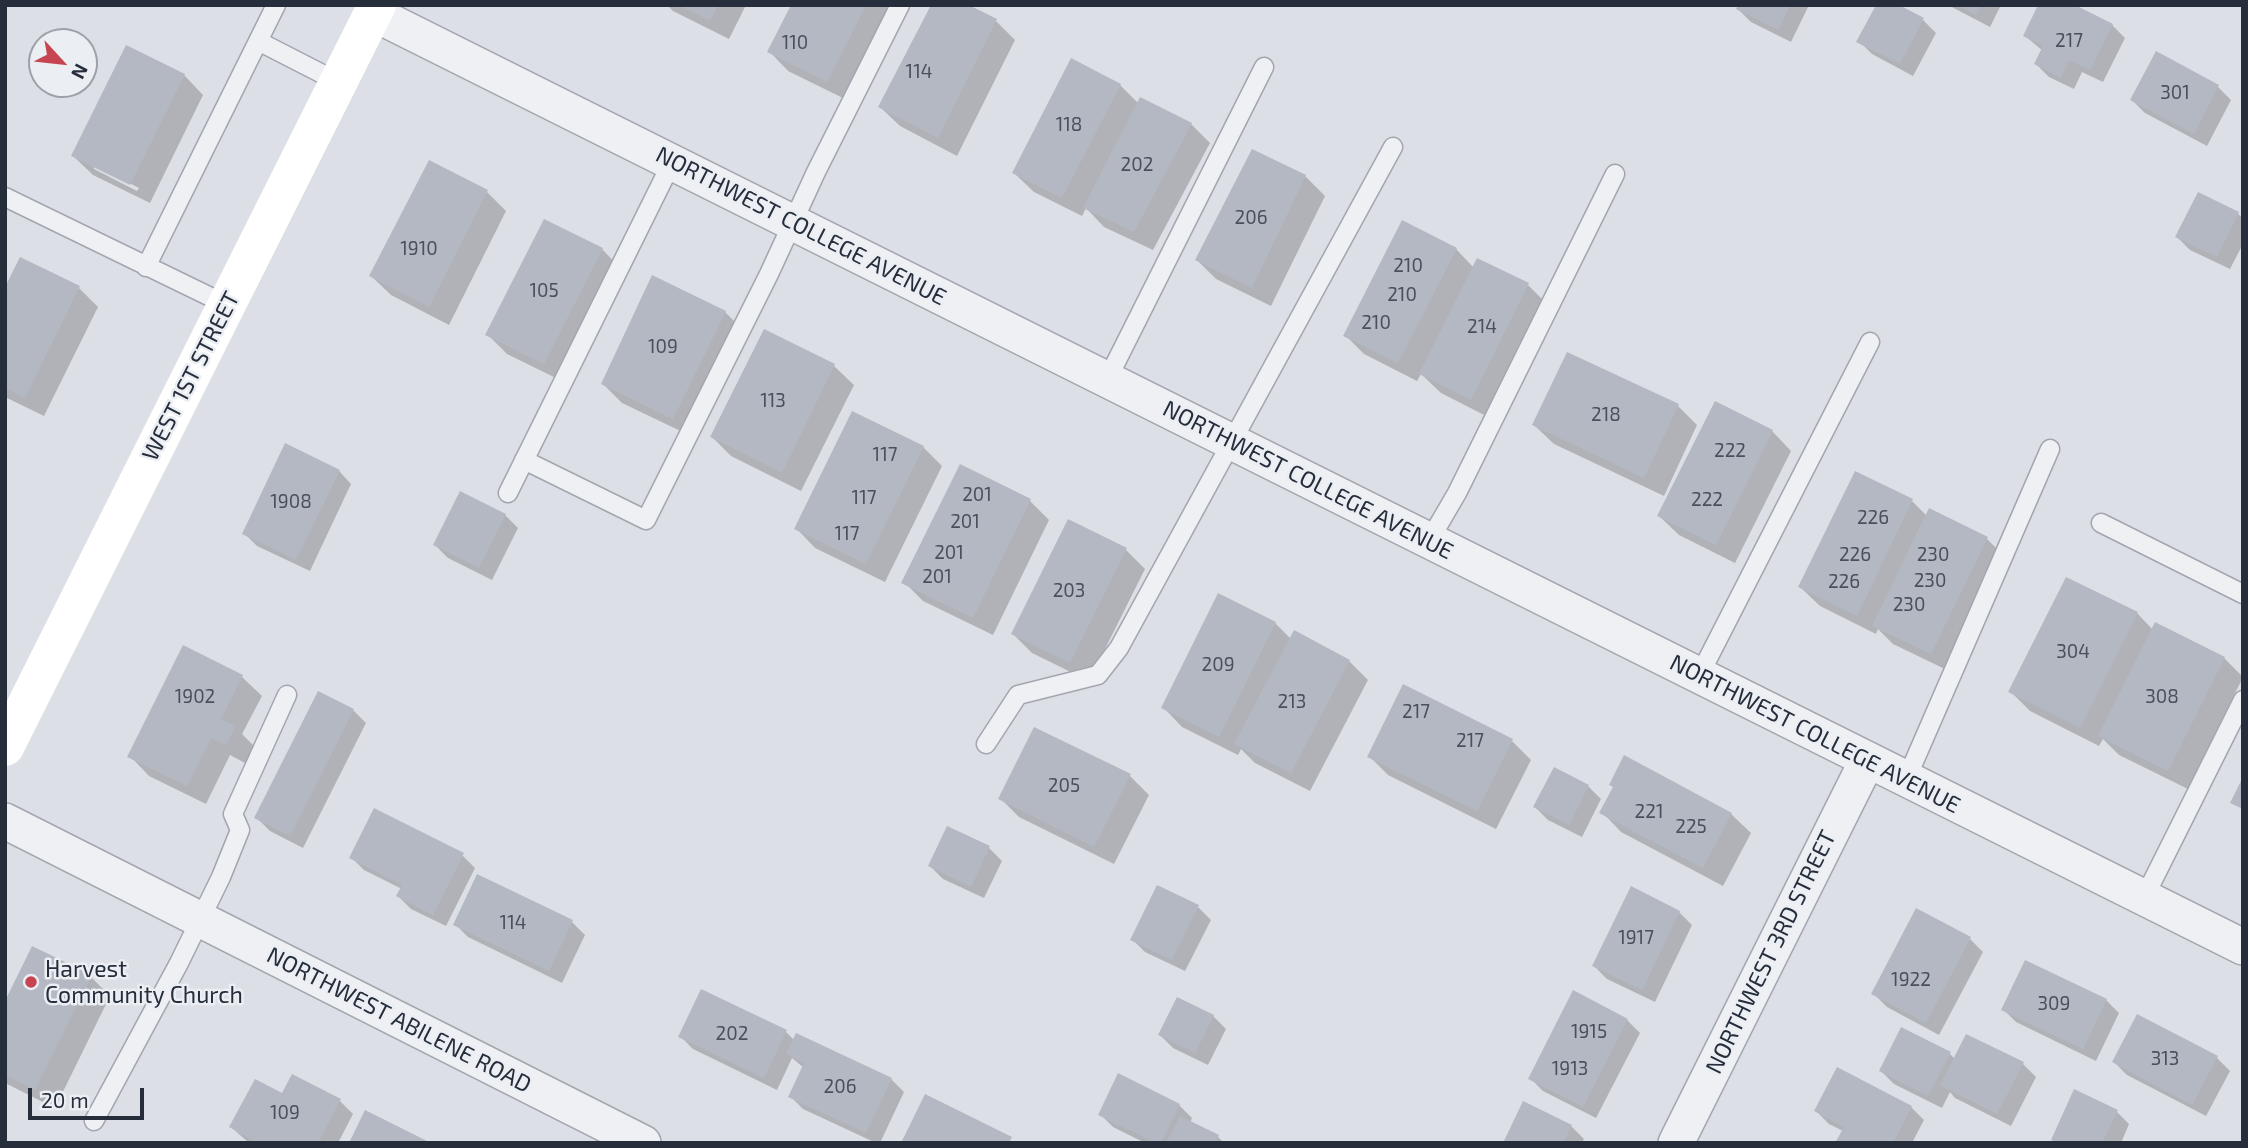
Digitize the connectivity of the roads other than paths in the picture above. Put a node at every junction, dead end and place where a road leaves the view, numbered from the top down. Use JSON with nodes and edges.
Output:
{"nodes":[{"id":1,"x":276,"y":5,"type":"edge"},
{"id":2,"x":900,"y":5,"type":"edge"},
{"id":3,"x":375,"y":9,"type":"edge"},
{"id":4,"x":258,"y":41,"type":"junction"},
{"id":5,"x":1264,"y":68,"type":"dead end"},
{"id":6,"x":338,"y":82,"type":"junction"},
{"id":7,"x":1393,"y":147,"type":"dead end"},
{"id":8,"x":672,"y":162,"type":"junction"},
{"id":9,"x":1615,"y":174,"type":"dead end"},
{"id":10,"x":5,"y":197,"type":"edge"},
{"id":11,"x":793,"y":222,"type":"junction"},
{"id":12,"x":146,"y":267,"type":"junction"},
{"id":13,"x":227,"y":305,"type":"junction"},
{"id":14,"x":1870,"y":342,"type":"dead end"},
{"id":15,"x":1107,"y":380,"type":"junction"},
{"id":16,"x":1233,"y":443,"type":"junction"},
{"id":17,"x":2050,"y":449,"type":"dead end"},
{"id":18,"x":524,"y":460,"type":"junction"},
{"id":19,"x":508,"y":492,"type":"dead end"},
{"id":20,"x":2101,"y":523,"type":"dead end"},
{"id":21,"x":1429,"y":541,"type":"junction"},
{"id":22,"x":2243,"y":594,"type":"edge"},
{"id":23,"x":1699,"y":676,"type":"junction"},
{"id":24,"x":287,"y":695,"type":"dead end"},
{"id":25,"x":2243,"y":700,"type":"edge"},
{"id":26,"x":986,"y":744,"type":"dead end"},
{"id":27,"x":5,"y":747,"type":"edge"},
{"id":28,"x":1867,"y":761,"type":"junction"},
{"id":29,"x":1906,"y":780,"type":"junction"},
{"id":30,"x":5,"y":821,"type":"edge"},
{"id":31,"x":2144,"y":898,"type":"junction"},
{"id":32,"x":200,"y":919,"type":"junction"},
{"id":33,"x":2243,"y":947,"type":"edge"},
{"id":34,"x":94,"y":1121,"type":"dead end"},
{"id":35,"x":643,"y":1143,"type":"edge"},
{"id":36,"x":1676,"y":1143,"type":"edge"}],
"edges":[{"from":1,"to":4,"type":"lane"},
{"from":2,"to":11,"type":"lane"},
{"from":3,"to":6,"type":"main road","name":"WEST 1ST STREET"},
{"from":3,"to":8,"type":"street","name":"NORTHWEST COLLEGE AVENUE"},
{"from":4,"to":6,"type":"lane"},
{"from":4,"to":12,"type":"lane"},
{"from":5,"to":15,"type":"lane"},
{"from":6,"to":13,"type":"main road","name":"WEST 1ST STREET"},
{"from":7,"to":16,"type":"lane"},
{"from":8,"to":11,"type":"street","name":"NORTHWEST COLLEGE AVENUE"},
{"from":8,"to":18,"type":"lane"},
{"from":9,"to":21,"type":"lane"},
{"from":10,"to":12,"type":"lane"},
{"from":11,"to":15,"type":"street","name":"NORTHWEST COLLEGE AVENUE"},
{"from":11,"to":18,"type":"lane"},
{"from":12,"to":13,"type":"lane"},
{"from":13,"to":27,"type":"main road","name":"WEST 1ST STREET"},
{"from":14,"to":23,"type":"lane"},
{"from":15,"to":16,"type":"street","name":"NORTHWEST COLLEGE AVENUE"},
{"from":16,"to":21,"type":"street","name":"NORTHWEST COLLEGE AVENUE"},
{"from":16,"to":26,"type":"lane"},
{"from":17,"to":29,"type":"lane"},
{"from":18,"to":19,"type":"lane"},
{"from":20,"to":22,"type":"lane"},
{"from":21,"to":23,"type":"street","name":"NORTHWEST COLLEGE AVENUE"},
{"from":23,"to":28,"type":"street","name":"NORTHWEST COLLEGE AVENUE"},
{"from":24,"to":32,"type":"lane"},
{"from":25,"to":31,"type":"lane"},
{"from":28,"to":29,"type":"street","name":"NORTHWEST COLLEGE AVENUE"},
{"from":28,"to":36,"type":"street","name":"NORTHWEST 3RD STREET"},
{"from":29,"to":31,"type":"street","name":"NORTHWEST COLLEGE AVENUE"},
{"from":30,"to":32,"type":"street","name":"NORTHWEST ABILENE ROAD"},
{"from":31,"to":33,"type":"street","name":"NORTHWEST COLLEGE AVENUE"},
{"from":32,"to":34,"type":"lane"},
{"from":32,"to":35,"type":"street","name":"NORTHWEST ABILENE ROAD"}]}
